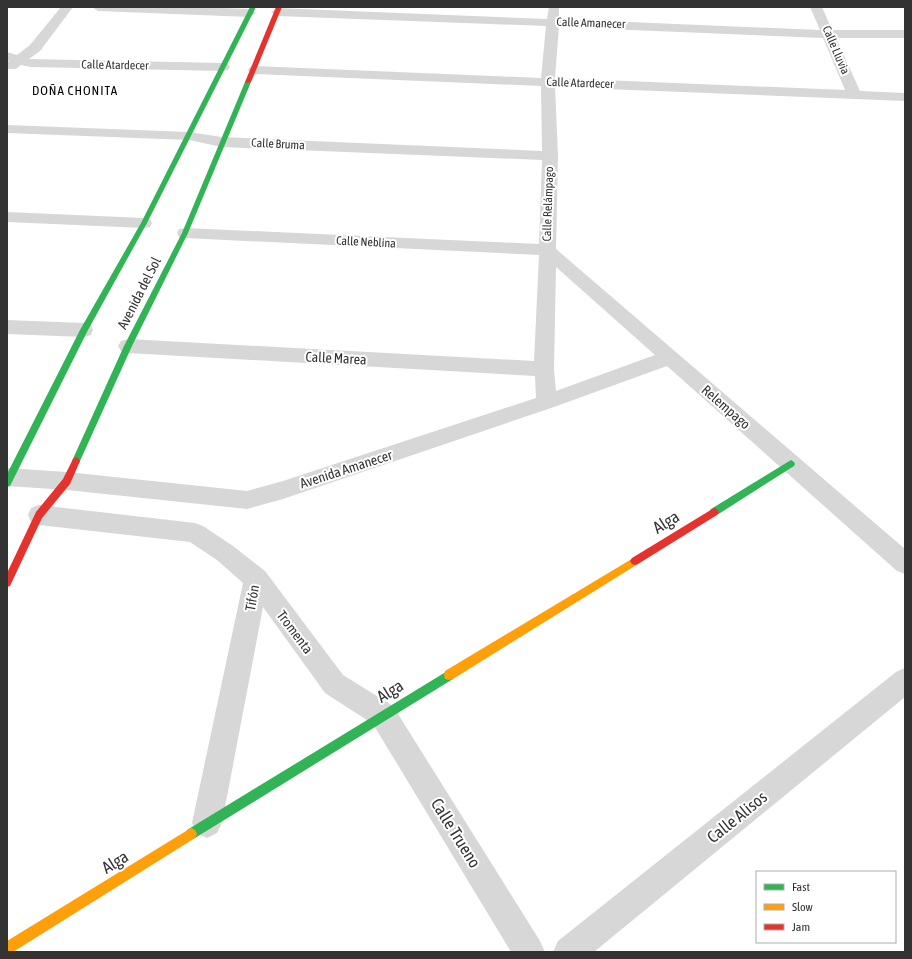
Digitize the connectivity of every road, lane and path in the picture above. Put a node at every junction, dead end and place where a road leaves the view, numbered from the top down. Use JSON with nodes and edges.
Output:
{"nodes":[{"id":1,"x":67,"y":7,"type":"edge"},
{"id":2,"x":98,"y":7,"type":"edge"},
{"id":3,"x":816,"y":7,"type":"edge"},
{"id":4,"x":251,"y":10,"type":"edge"},
{"id":5,"x":278,"y":10,"type":"edge"},
{"id":6,"x":554,"y":14,"type":"edge"},
{"id":7,"x":829,"y":34,"type":"junction"},
{"id":8,"x":905,"y":34,"type":"edge"},
{"id":9,"x":7,"y":56,"type":"edge"},
{"id":10,"x":20,"y":60,"type":"junction"},
{"id":11,"x":223,"y":67,"type":"junction"},
{"id":12,"x":7,"y":69,"type":"edge"},
{"id":13,"x":254,"y":70,"type":"junction"},
{"id":14,"x":548,"y":82,"type":"junction"},
{"id":15,"x":854,"y":94,"type":"junction"},
{"id":16,"x":905,"y":97,"type":"edge"},
{"id":17,"x":7,"y":130,"type":"edge"},
{"id":18,"x":189,"y":136,"type":"junction"},
{"id":19,"x":222,"y":142,"type":"junction"},
{"id":20,"x":550,"y":156,"type":"junction"},
{"id":21,"x":7,"y":217,"type":"edge"},
{"id":22,"x":144,"y":223,"type":"junction"},
{"id":23,"x":185,"y":233,"type":"junction"},
{"id":24,"x":547,"y":250,"type":"junction"},
{"id":25,"x":7,"y":327,"type":"edge"},
{"id":26,"x":84,"y":330,"type":"junction"},
{"id":27,"x":128,"y":346,"type":"junction"},
{"id":28,"x":668,"y":358,"type":"junction"},
{"id":29,"x":544,"y":369,"type":"junction"},
{"id":30,"x":547,"y":402,"type":"junction"},
{"id":31,"x":791,"y":464,"type":"junction"},
{"id":32,"x":8,"y":479,"type":"edge"},
{"id":33,"x":67,"y":481,"type":"junction"},
{"id":34,"x":39,"y":515,"type":"junction"},
{"id":35,"x":905,"y":564,"type":"edge"},
{"id":36,"x":256,"y":579,"type":"junction"},
{"id":37,"x":7,"y":583,"type":"edge"},
{"id":38,"x":905,"y":681,"type":"edge"},
{"id":39,"x":383,"y":715,"type":"junction"},
{"id":40,"x":207,"y":823,"type":"junction"},
{"id":41,"x":7,"y":948,"type":"edge"},
{"id":42,"x":529,"y":952,"type":"edge"},
{"id":43,"x":569,"y":952,"type":"edge"}],
"edges":[{"from":1,"to":10,"type":"street"},
{"from":2,"to":4,"type":"street"},
{"from":3,"to":7,"type":"street","name":"Calle Lluvia"},
{"from":4,"to":11,"type":"street","name":"Avenida del Sol"},
{"from":5,"to":6,"type":"street","name":"Calle Amanecer"},
{"from":5,"to":13,"type":"street","name":"Avenida del Sol"},
{"from":6,"to":7,"type":"street","name":"Calle Amanecer"},
{"from":6,"to":14,"type":"street","name":"Calle Relámpago"},
{"from":7,"to":8,"type":"street","name":"Calle Amanecer"},
{"from":7,"to":15,"type":"street","name":"Calle Lluvia"},
{"from":9,"to":10,"type":"street","name":"Calle Atardecer"},
{"from":10,"to":11,"type":"street","name":"Calle Atardecer"},
{"from":10,"to":12,"type":"street"},
{"from":11,"to":18,"type":"street","name":"Avenida del Sol"},
{"from":13,"to":14,"type":"street","name":"Calle Atardecer"},
{"from":13,"to":19,"type":"street","name":"Avenida del Sol"},
{"from":14,"to":15,"type":"street","name":"Calle Atardecer"},
{"from":14,"to":20,"type":"street","name":"Calle Relámpago"},
{"from":15,"to":16,"type":"street","name":"Calle Atardecer"},
{"from":17,"to":18,"type":"street","name":"Calle Bruma"},
{"from":18,"to":19,"type":"street","name":"Calle Bruma"},
{"from":18,"to":22,"type":"street","name":"Avenida del Sol"},
{"from":19,"to":20,"type":"street","name":"Calle Bruma"},
{"from":19,"to":23,"type":"street","name":"Avenida del Sol"},
{"from":20,"to":24,"type":"street","name":"Calle Relámpago"},
{"from":21,"to":22,"type":"street"},
{"from":22,"to":26,"type":"street","name":"Avenida del Sol"},
{"from":23,"to":24,"type":"street","name":"Calle Neblina"},
{"from":23,"to":27,"type":"street","name":"Avenida del Sol"},
{"from":24,"to":28,"type":"street","name":"Relempago"},
{"from":24,"to":29,"type":"street","name":"Calle Relámpago"},
{"from":25,"to":26,"type":"street"},
{"from":26,"to":32,"type":"street","name":"Avenida del Sol"},
{"from":27,"to":29,"type":"street","name":"Calle Marea"},
{"from":27,"to":33,"type":"street","name":"Avenida del Sol"},
{"from":28,"to":30,"type":"street","name":"Avenida Amanecer"},
{"from":28,"to":31,"type":"street","name":"Relempago"},
{"from":29,"to":30,"type":"street","name":"Calle Relámpago"},
{"from":30,"to":33,"type":"street","name":"Avenida Amanecer"},
{"from":31,"to":35,"type":"street","name":"Relempago"},
{"from":31,"to":39,"type":"street","name":"Alga"},
{"from":32,"to":33,"type":"street","name":"Avenida Amanecer"},
{"from":33,"to":34,"type":"street","name":"Avenida del Sol"},
{"from":34,"to":36,"type":"street","name":"Tifón"},
{"from":34,"to":37,"type":"street","name":"Avenida del Sol"},
{"from":36,"to":39,"type":"street","name":"Tromenta"},
{"from":36,"to":40,"type":"street","name":"Tifón"},
{"from":38,"to":43,"type":"street","name":"Calle Alisos"},
{"from":39,"to":40,"type":"street","name":"Alga"},
{"from":39,"to":42,"type":"street","name":"Calle Trueno"},
{"from":40,"to":41,"type":"street","name":"Alga"}]}
